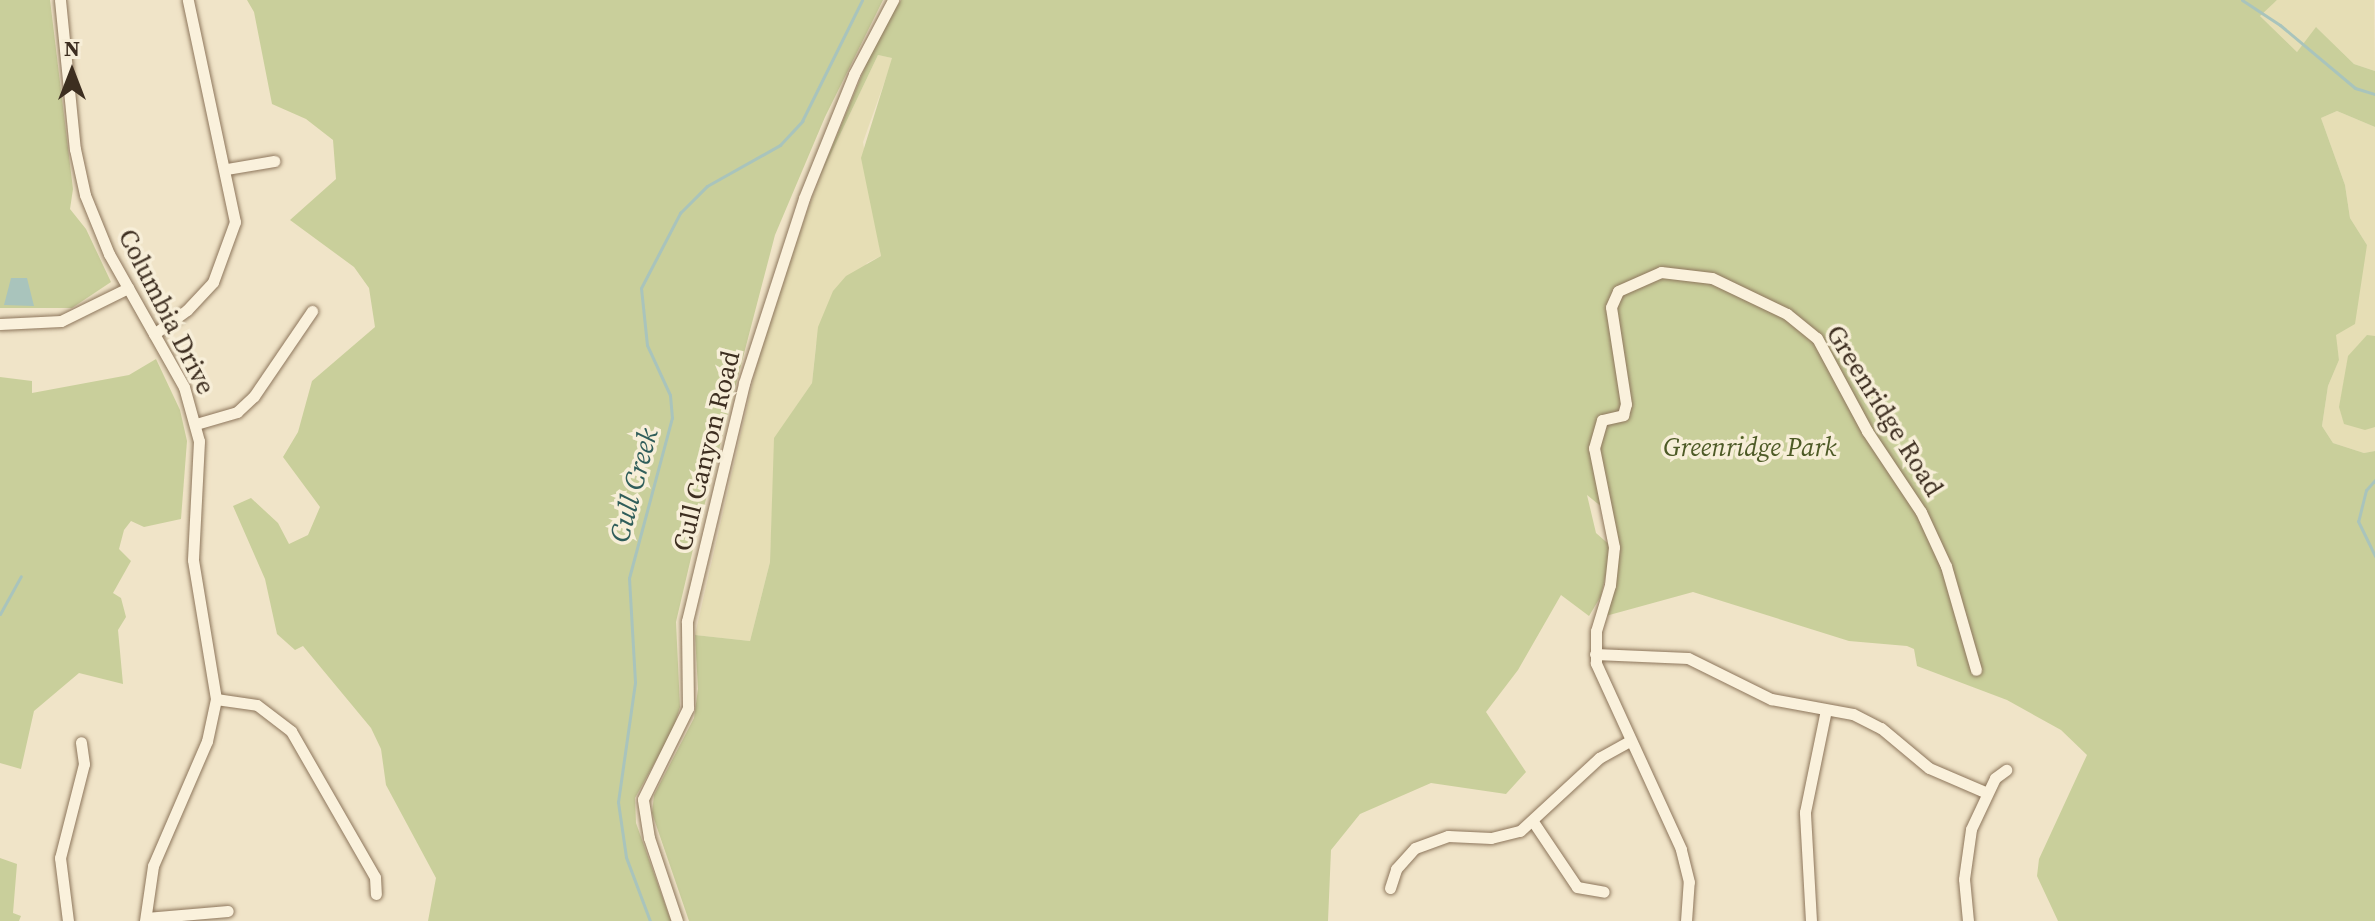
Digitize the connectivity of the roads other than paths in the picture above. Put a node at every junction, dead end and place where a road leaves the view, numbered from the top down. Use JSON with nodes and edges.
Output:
{"nodes":[{"id":1,"x":60,"y":0,"type":"edge"},
{"id":2,"x":188,"y":0,"type":"edge"},
{"id":3,"x":893,"y":0,"type":"edge"},
{"id":4,"x":274,"y":161,"type":"dead end"},
{"id":5,"x":227,"y":169,"type":"junction"},
{"id":6,"x":128,"y":288,"type":"junction"},
{"id":7,"x":312,"y":311,"type":"dead end"},
{"id":8,"x":0,"y":324,"type":"edge"},
{"id":9,"x":154,"y":334,"type":"junction"},
{"id":10,"x":196,"y":424,"type":"junction"},
{"id":11,"x":1595,"y":654,"type":"junction"},
{"id":12,"x":1976,"y":670,"type":"dead end"},
{"id":13,"x":216,"y":699,"type":"junction"},
{"id":14,"x":1826,"y":710,"type":"junction"},
{"id":15,"x":81,"y":742,"type":"dead end"},
{"id":16,"x":1628,"y":742,"type":"junction"},
{"id":17,"x":2006,"y":770,"type":"dead end"},
{"id":18,"x":1987,"y":793,"type":"junction"},
{"id":19,"x":1534,"y":823,"type":"junction"},
{"id":20,"x":1390,"y":888,"type":"dead end"},
{"id":21,"x":1604,"y":892,"type":"dead end"},
{"id":22,"x":376,"y":894,"type":"dead end"},
{"id":23,"x":228,"y":911,"type":"dead end"},
{"id":24,"x":145,"y":919,"type":"edge"},
{"id":25,"x":68,"y":921,"type":"edge"},
{"id":26,"x":677,"y":921,"type":"edge"},
{"id":27,"x":1686,"y":921,"type":"edge"},
{"id":28,"x":1811,"y":921,"type":"edge"},
{"id":29,"x":1968,"y":921,"type":"edge"}],
"edges":[{"from":1,"to":6,"type":"street","name":"Columbia Drive"},
{"from":2,"to":5,"type":"street"},
{"from":3,"to":26,"type":"street","name":"Cull Canyon Road"},
{"from":4,"to":5,"type":"street"},
{"from":5,"to":9,"type":"street"},
{"from":6,"to":8,"type":"street"},
{"from":6,"to":9,"type":"street","name":"Columbia Drive"},
{"from":7,"to":10,"type":"street"},
{"from":9,"to":10,"type":"street","name":"Columbia Drive"},
{"from":10,"to":13,"type":"street","name":"Columbia Drive"},
{"from":11,"to":12,"type":"street","name":"Greenridge Road"},
{"from":11,"to":14,"type":"street"},
{"from":11,"to":16,"type":"street"},
{"from":13,"to":22,"type":"street"},
{"from":13,"to":24,"type":"street","name":"Columbia Drive"},
{"from":14,"to":18,"type":"street"},
{"from":14,"to":28,"type":"street"},
{"from":15,"to":25,"type":"street"},
{"from":16,"to":19,"type":"street"},
{"from":16,"to":27,"type":"street"},
{"from":17,"to":18,"type":"street"},
{"from":18,"to":29,"type":"street"},
{"from":19,"to":20,"type":"street"},
{"from":19,"to":21,"type":"street"},
{"from":23,"to":24,"type":"street"}]}
